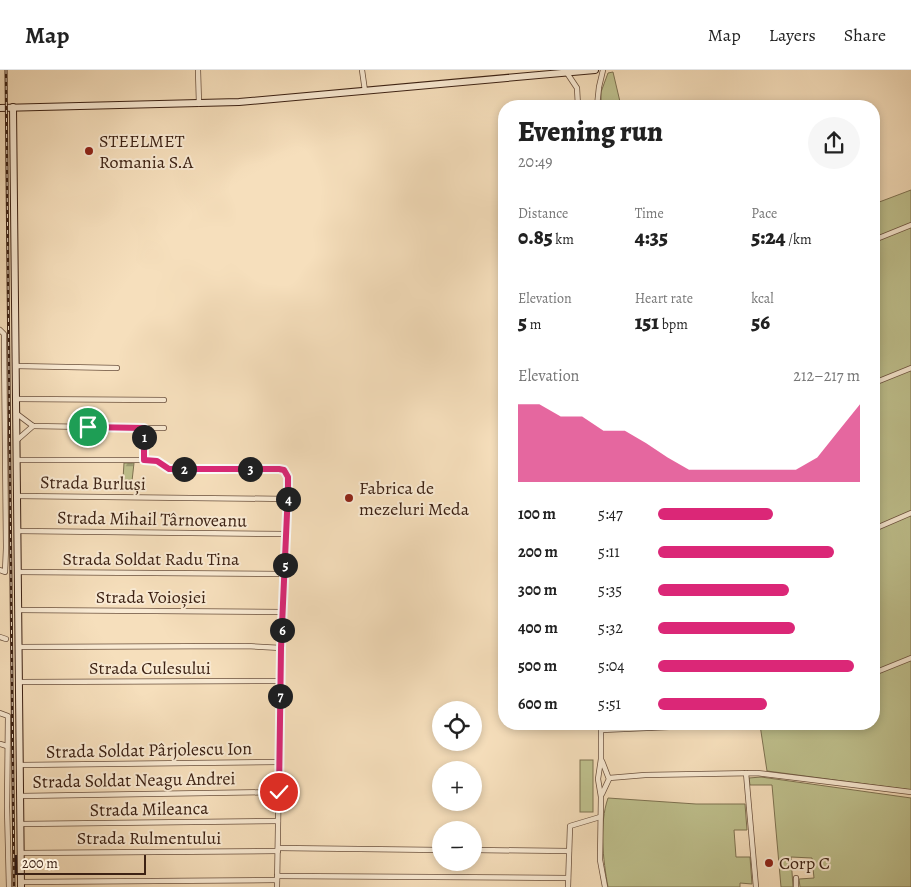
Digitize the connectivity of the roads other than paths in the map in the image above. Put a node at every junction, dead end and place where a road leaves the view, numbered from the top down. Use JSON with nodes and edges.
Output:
{"nodes":[{"id":1,"x":198,"y":70,"type":"edge"},
{"id":2,"x":362,"y":70,"type":"edge"},
{"id":3,"x":595,"y":70,"type":"edge"},
{"id":4,"x":603,"y":70,"type":"edge"},
{"id":5,"x":567,"y":73,"type":"junction"},
{"id":6,"x":365,"y":91,"type":"junction"},
{"id":7,"x":577,"y":100,"type":"edge"},
{"id":8,"x":598,"y":100,"type":"edge"},
{"id":9,"x":199,"y":104,"type":"junction"},
{"id":10,"x":14,"y":107,"type":"junction"},
{"id":11,"x":0,"y":108,"type":"edge"},
{"id":12,"x":911,"y":225,"type":"edge"},
{"id":13,"x":880,"y":238,"type":"edge"},
{"id":14,"x":0,"y":330,"type":"edge"},
{"id":15,"x":16,"y":366,"type":"junction"},
{"id":16,"x":117,"y":368,"type":"dead end"},
{"id":17,"x":911,"y":368,"type":"edge"},
{"id":18,"x":2,"y":380,"type":"edge"},
{"id":19,"x":880,"y":381,"type":"edge"},
{"id":20,"x":16,"y":399,"type":"junction"},
{"id":21,"x":164,"y":400,"type":"dead end"},
{"id":22,"x":17,"y":414,"type":"junction"},
{"id":23,"x":33,"y":426,"type":"junction"},
{"id":24,"x":144,"y":428,"type":"junction"},
{"id":25,"x":164,"y":428,"type":"dead end"},
{"id":26,"x":17,"y":440,"type":"junction"},
{"id":27,"x":0,"y":441,"type":"edge"},
{"id":28,"x":6,"y":444,"type":"junction"},
{"id":29,"x":17,"y":460,"type":"junction"},
{"id":30,"x":144,"y":460,"type":"junction"},
{"id":31,"x":17,"y":496,"type":"junction"},
{"id":32,"x":288,"y":499,"type":"junction"},
{"id":33,"x":0,"y":501,"type":"edge"},
{"id":34,"x":6,"y":504,"type":"junction"},
{"id":35,"x":911,"y":514,"type":"edge"},
{"id":36,"x":880,"y":527,"type":"edge"},
{"id":37,"x":18,"y":531,"type":"junction"},
{"id":38,"x":286,"y":534,"type":"junction"},
{"id":39,"x":0,"y":546,"type":"edge"},
{"id":40,"x":6,"y":548,"type":"junction"},
{"id":41,"x":3,"y":571,"type":"edge"},
{"id":42,"x":18,"y":572,"type":"junction"},
{"id":43,"x":284,"y":574,"type":"junction"},
{"id":44,"x":18,"y":610,"type":"junction"},
{"id":45,"x":283,"y":612,"type":"junction"},
{"id":46,"x":0,"y":637,"type":"edge"},
{"id":47,"x":6,"y":639,"type":"dead end"},
{"id":48,"x":19,"y":647,"type":"junction"},
{"id":49,"x":281,"y":648,"type":"junction"},
{"id":50,"x":911,"y":658,"type":"edge"},
{"id":51,"x":880,"y":671,"type":"edge"},
{"id":52,"x":280,"y":681,"type":"junction"},
{"id":53,"x":19,"y":682,"type":"junction"},
{"id":54,"x":0,"y":713,"type":"edge"},
{"id":55,"x":601,"y":730,"type":"edge"},
{"id":56,"x":0,"y":744,"type":"edge"},
{"id":57,"x":7,"y":746,"type":"junction"},
{"id":58,"x":601,"y":759,"type":"junction"},
{"id":59,"x":279,"y":762,"type":"junction"},
{"id":60,"x":20,"y":765,"type":"junction"},
{"id":61,"x":746,"y":773,"type":"junction"},
{"id":62,"x":0,"y":774,"type":"edge"},
{"id":63,"x":599,"y":775,"type":"junction"},
{"id":64,"x":7,"y":776,"type":"junction"},
{"id":65,"x":608,"y":776,"type":"junction"},
{"id":66,"x":600,"y":782,"type":"junction"},
{"id":67,"x":607,"y":783,"type":"junction"},
{"id":68,"x":279,"y":792,"type":"junction"},
{"id":69,"x":911,"y":792,"type":"edge"},
{"id":70,"x":20,"y":796,"type":"junction"},
{"id":71,"x":601,"y":797,"type":"junction"},
{"id":72,"x":0,"y":806,"type":"edge"},
{"id":73,"x":7,"y":807,"type":"junction"},
{"id":74,"x":600,"y":817,"type":"junction"},
{"id":75,"x":278,"y":821,"type":"junction"},
{"id":76,"x":21,"y":824,"type":"junction"},
{"id":77,"x":0,"y":840,"type":"edge"},
{"id":78,"x":8,"y":841,"type":"junction"},
{"id":79,"x":278,"y":850,"type":"junction"},
{"id":80,"x":432,"y":850,"type":"edge"},
{"id":81,"x":482,"y":850,"type":"edge"},
{"id":82,"x":569,"y":851,"type":"junction"},
{"id":83,"x":21,"y":853,"type":"junction"},
{"id":84,"x":277,"y":878,"type":"junction"},
{"id":85,"x":568,"y":878,"type":"junction"},
{"id":86,"x":796,"y":878,"type":"dead end"},
{"id":87,"x":21,"y":885,"type":"edge"},
{"id":88,"x":9,"y":887,"type":"edge"},
{"id":89,"x":277,"y":887,"type":"edge"},
{"id":90,"x":568,"y":887,"type":"edge"},
{"id":91,"x":605,"y":887,"type":"edge"},
{"id":92,"x":756,"y":887,"type":"edge"},
{"id":93,"x":796,"y":887,"type":"edge"}],
"edges":[{"from":1,"to":9,"type":"street"},
{"from":2,"to":6,"type":"street"},
{"from":3,"to":5,"type":"main road"},
{"from":4,"to":8,"type":"street"},
{"from":5,"to":6,"type":"main road"},
{"from":5,"to":7,"type":"street"},
{"from":6,"to":9,"type":"main road"},
{"from":9,"to":10,"type":"main road"},
{"from":10,"to":11,"type":"main road"},
{"from":10,"to":15,"type":"main road"},
{"from":12,"to":13,"type":"street"},
{"from":14,"to":18,"type":"street"},
{"from":15,"to":16,"type":"street"},
{"from":15,"to":20,"type":"main road"},
{"from":17,"to":19,"type":"street"},
{"from":18,"to":28,"type":"street"},
{"from":20,"to":21,"type":"street"},
{"from":20,"to":22,"type":"main road"},
{"from":22,"to":23,"type":"street"},
{"from":22,"to":26,"type":"main road"},
{"from":23,"to":24,"type":"street"},
{"from":23,"to":26,"type":"street"},
{"from":24,"to":25,"type":"street"},
{"from":24,"to":30,"type":"street"},
{"from":26,"to":29,"type":"main road"},
{"from":27,"to":28,"type":"street"},
{"from":28,"to":34,"type":"street"},
{"from":29,"to":30,"type":"street"},
{"from":29,"to":31,"type":"main road"},
{"from":30,"to":32,"type":"street"},
{"from":31,"to":32,"type":"street","name":"Strada Burluși"},
{"from":31,"to":37,"type":"main road"},
{"from":32,"to":38,"type":"street"},
{"from":33,"to":34,"type":"street"},
{"from":34,"to":40,"type":"street"},
{"from":35,"to":36,"type":"street"},
{"from":37,"to":38,"type":"street","name":"Strada Mihail Târnoveanu"},
{"from":37,"to":42,"type":"main road"},
{"from":38,"to":43,"type":"street"},
{"from":39,"to":40,"type":"street"},
{"from":40,"to":41,"type":"street"},
{"from":42,"to":43,"type":"street","name":"Strada Soldat Radu Tina"},
{"from":42,"to":44,"type":"main road"},
{"from":43,"to":45,"type":"street"},
{"from":44,"to":45,"type":"street","name":"Strada Voioșiei"},
{"from":44,"to":48,"type":"main road"},
{"from":45,"to":49,"type":"street"},
{"from":46,"to":47,"type":"street"},
{"from":48,"to":49,"type":"street"},
{"from":48,"to":53,"type":"main road"},
{"from":49,"to":52,"type":"street"},
{"from":50,"to":51,"type":"street"},
{"from":52,"to":53,"type":"street","name":"Strada Culesului"},
{"from":52,"to":59,"type":"street"},
{"from":53,"to":60,"type":"main road"},
{"from":54,"to":57,"type":"street"},
{"from":55,"to":58,"type":"street"},
{"from":56,"to":57,"type":"street"},
{"from":57,"to":64,"type":"street"},
{"from":58,"to":63,"type":"street"},
{"from":58,"to":65,"type":"street"},
{"from":59,"to":60,"type":"street","name":"Strada Soldat Pârjolescu Ion"},
{"from":59,"to":68,"type":"street"},
{"from":60,"to":70,"type":"main road"},
{"from":61,"to":65,"type":"street"},
{"from":61,"to":69,"type":"street"},
{"from":61,"to":92,"type":"street"},
{"from":62,"to":64,"type":"street"},
{"from":63,"to":65,"type":"street"},
{"from":63,"to":66,"type":"street"},
{"from":64,"to":73,"type":"street"},
{"from":65,"to":67,"type":"street"},
{"from":66,"to":67,"type":"street"},
{"from":66,"to":71,"type":"street"},
{"from":67,"to":71,"type":"street"},
{"from":68,"to":70,"type":"street","name":"Strada Soldat Neagu Andrei"},
{"from":68,"to":75,"type":"street"},
{"from":70,"to":76,"type":"main road"},
{"from":71,"to":74,"type":"street"},
{"from":72,"to":73,"type":"street"},
{"from":73,"to":78,"type":"street"},
{"from":74,"to":82,"type":"street"},
{"from":74,"to":91,"type":"street"},
{"from":75,"to":76,"type":"street","name":"Strada Mileanca"},
{"from":75,"to":79,"type":"street"},
{"from":76,"to":83,"type":"main road"},
{"from":77,"to":78,"type":"street"},
{"from":78,"to":88,"type":"street"},
{"from":79,"to":80,"type":"street","name":"Strada Rulmentului"},
{"from":79,"to":83,"type":"street","name":"Strada Rulmentului"},
{"from":79,"to":84,"type":"street"},
{"from":81,"to":82,"type":"street"},
{"from":82,"to":85,"type":"street"},
{"from":83,"to":87,"type":"main road"},
{"from":84,"to":85,"type":"street"},
{"from":84,"to":87,"type":"street"},
{"from":84,"to":89,"type":"street"},
{"from":85,"to":90,"type":"street"},
{"from":86,"to":93,"type":"street"}]}
